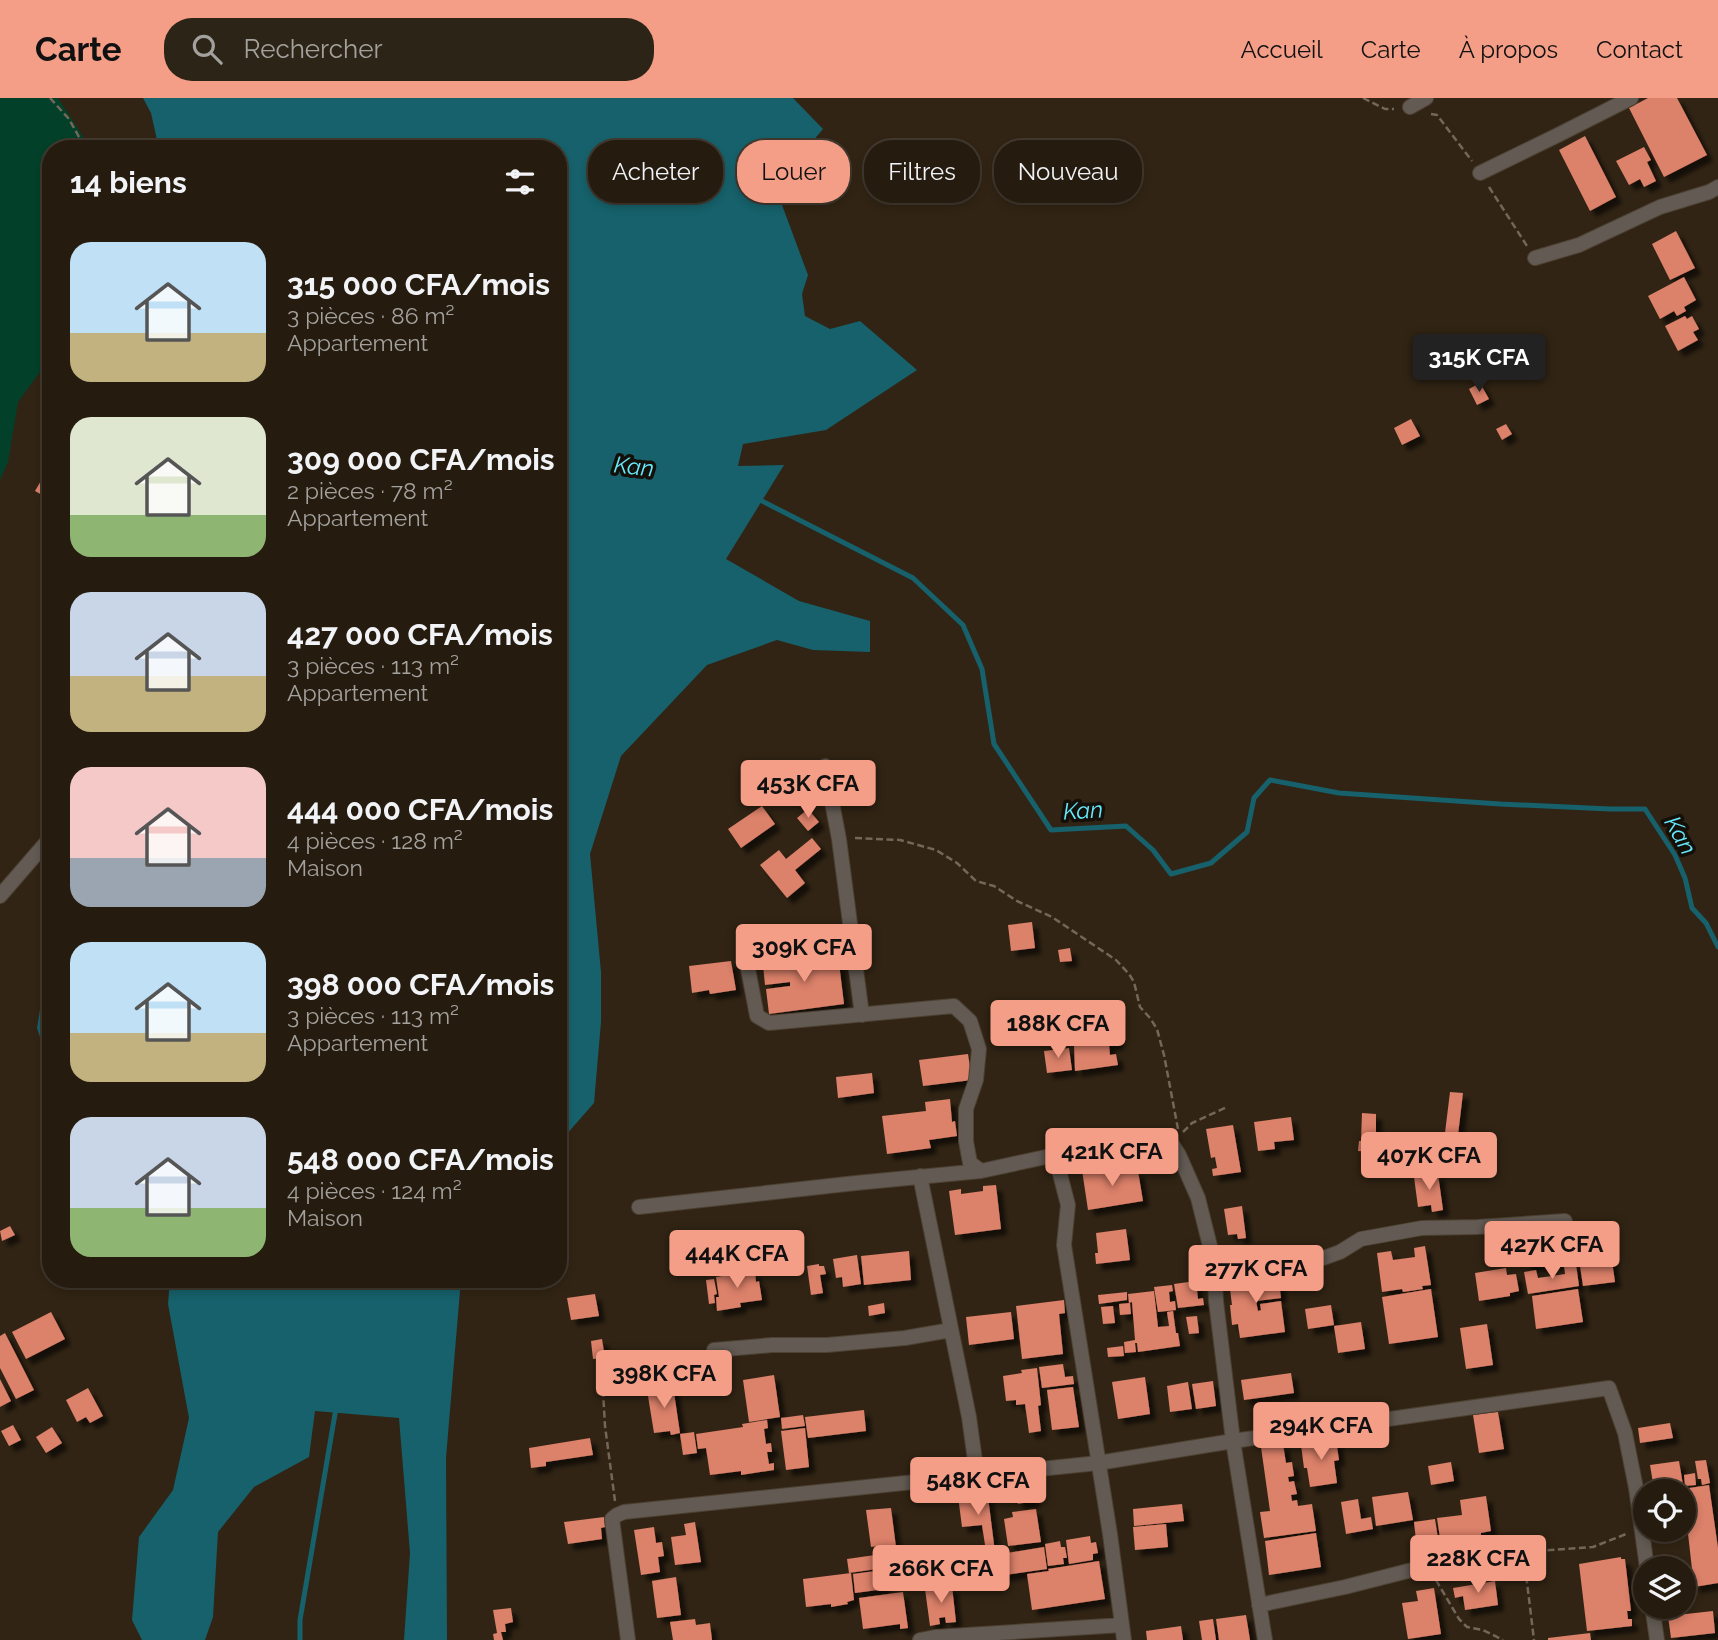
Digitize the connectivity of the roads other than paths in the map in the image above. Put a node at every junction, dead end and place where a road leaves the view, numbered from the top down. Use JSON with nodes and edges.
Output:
{"nodes":[{"id":1,"x":1426,"y":98,"type":"edge"},
{"id":2,"x":1631,"y":98,"type":"edge"},
{"id":3,"x":1410,"y":107,"type":"road end"},
{"id":4,"x":1480,"y":173,"type":"road end"},
{"id":5,"x":1718,"y":187,"type":"edge"},
{"id":6,"x":1535,"y":258,"type":"road end"},
{"id":7,"x":825,"y":766,"type":"dead end"},
{"id":8,"x":42,"y":847,"type":"edge"},
{"id":9,"x":0,"y":896,"type":"edge"},
{"id":10,"x":746,"y":953,"type":"dead end"},
{"id":11,"x":862,"y":1015,"type":"junction"},
{"id":12,"x":1055,"y":1155,"type":"junction"},
{"id":13,"x":981,"y":1171,"type":"junction"},
{"id":14,"x":920,"y":1176,"type":"junction"},
{"id":15,"x":639,"y":1207,"type":"dead end"},
{"id":16,"x":1565,"y":1222,"type":"dead end"},
{"id":17,"x":1214,"y":1262,"type":"junction"},
{"id":18,"x":951,"y":1331,"type":"junction"},
{"id":19,"x":714,"y":1350,"type":"road end"},
{"id":20,"x":1233,"y":1441,"type":"junction"},
{"id":21,"x":1098,"y":1463,"type":"junction"},
{"id":22,"x":977,"y":1475,"type":"junction"},
{"id":23,"x":1523,"y":1552,"type":"road end"},
{"id":24,"x":1646,"y":1556,"type":"edge"},
{"id":25,"x":1259,"y":1605,"type":"junction"},
{"id":26,"x":1654,"y":1619,"type":"edge"},
{"id":27,"x":1122,"y":1625,"type":"junction"},
{"id":28,"x":628,"y":1640,"type":"edge"},
{"id":29,"x":920,"y":1640,"type":"edge"},
{"id":30,"x":1124,"y":1640,"type":"edge"},
{"id":31,"x":1265,"y":1640,"type":"edge"},
{"id":32,"x":1657,"y":1640,"type":"edge"}],
"edges":[{"from":1,"to":3,"type":"street"},
{"from":2,"to":4,"type":"street"},
{"from":5,"to":6,"type":"street"},
{"from":7,"to":11,"type":"street"},
{"from":8,"to":9,"type":"street"},
{"from":10,"to":11,"type":"street"},
{"from":11,"to":13,"type":"street"},
{"from":12,"to":13,"type":"street"},
{"from":12,"to":17,"type":"street"},
{"from":12,"to":21,"type":"street"},
{"from":13,"to":14,"type":"street"},
{"from":14,"to":15,"type":"street"},
{"from":14,"to":18,"type":"street"},
{"from":16,"to":17,"type":"street"},
{"from":17,"to":20,"type":"street"},
{"from":18,"to":19,"type":"street"},
{"from":18,"to":22,"type":"street"},
{"from":20,"to":21,"type":"street"},
{"from":20,"to":24,"type":"street"},
{"from":20,"to":25,"type":"street"},
{"from":21,"to":22,"type":"street"},
{"from":21,"to":27,"type":"street"},
{"from":22,"to":28,"type":"street"},
{"from":23,"to":25,"type":"street"},
{"from":25,"to":31,"type":"street"},
{"from":26,"to":32,"type":"street"},
{"from":27,"to":29,"type":"street"},
{"from":27,"to":30,"type":"street"}]}
